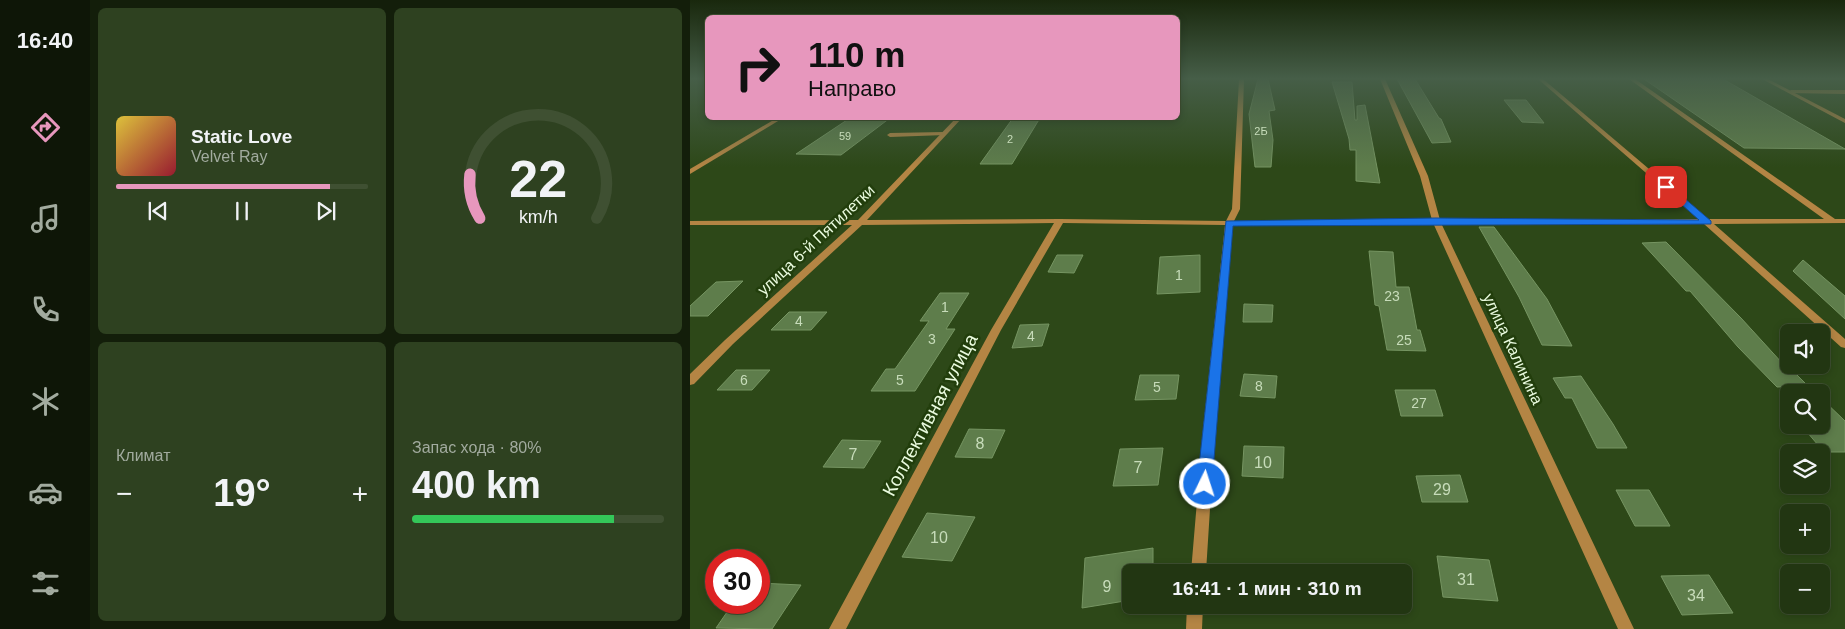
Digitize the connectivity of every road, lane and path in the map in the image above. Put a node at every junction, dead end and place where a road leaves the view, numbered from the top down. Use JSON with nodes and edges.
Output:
{"nodes":[{"id":1,"x":1240,"y":108,"type":"edge"},
{"id":2,"x":1395,"y":108,"type":"edge"},
{"id":3,"x":1574,"y":108,"type":"edge"},
{"id":4,"x":1674,"y":108,"type":"edge"},
{"id":5,"x":1821,"y":108,"type":"edge"},
{"id":6,"x":777,"y":120,"type":"edge"},
{"id":7,"x":956,"y":120,"type":"edge"},
{"id":8,"x":1845,"y":121,"type":"edge"},
{"id":9,"x":943,"y":134,"type":"junction"},
{"id":10,"x":890,"y":135,"type":"dead end"},
{"id":11,"x":690,"y":172,"type":"edge"},
{"id":12,"x":1060,"y":221,"type":"junction"},
{"id":13,"x":1436,"y":221,"type":"junction"},
{"id":14,"x":1833,"y":221,"type":"junction"},
{"id":15,"x":1845,"y":221,"type":"edge"},
{"id":16,"x":860,"y":222,"type":"junction"},
{"id":17,"x":1708,"y":222,"type":"junction"},
{"id":18,"x":690,"y":223,"type":"edge"},
{"id":19,"x":1229,"y":223,"type":"junction"},
{"id":20,"x":1845,"y":345,"type":"edge"},
{"id":21,"x":690,"y":381,"type":"edge"},
{"id":22,"x":1199,"y":564,"type":"edge"},
{"id":23,"x":1195,"y":614,"type":"edge"},
{"id":24,"x":837,"y":629,"type":"edge"},
{"id":25,"x":1194,"y":629,"type":"edge"},
{"id":26,"x":1626,"y":629,"type":"edge"}],
"edges":[{"from":1,"to":19,"type":"street"},
{"from":2,"to":13,"type":"street","name":"улица Калинина"},
{"from":3,"to":17,"type":"street"},
{"from":4,"to":14,"type":"street"},
{"from":5,"to":8,"type":"street"},
{"from":6,"to":11,"type":"street"},
{"from":7,"to":9,"type":"street","name":"улица 6-й Пятилетки"},
{"from":9,"to":10,"type":"street"},
{"from":9,"to":16,"type":"street","name":"улица 6-й Пятилетки"},
{"from":12,"to":16,"type":"street"},
{"from":12,"to":19,"type":"street"},
{"from":12,"to":24,"type":"street","name":"Коллективная улица"},
{"from":13,"to":17,"type":"street"},
{"from":13,"to":19,"type":"street"},
{"from":13,"to":26,"type":"street","name":"улица Калинина"},
{"from":14,"to":15,"type":"street"},
{"from":14,"to":17,"type":"street"},
{"from":16,"to":18,"type":"street"},
{"from":16,"to":21,"type":"street","name":"улица 6-й Пятилетки"},
{"from":17,"to":20,"type":"street"},
{"from":19,"to":22,"type":"street"},
{"from":23,"to":25,"type":"street"}]}
